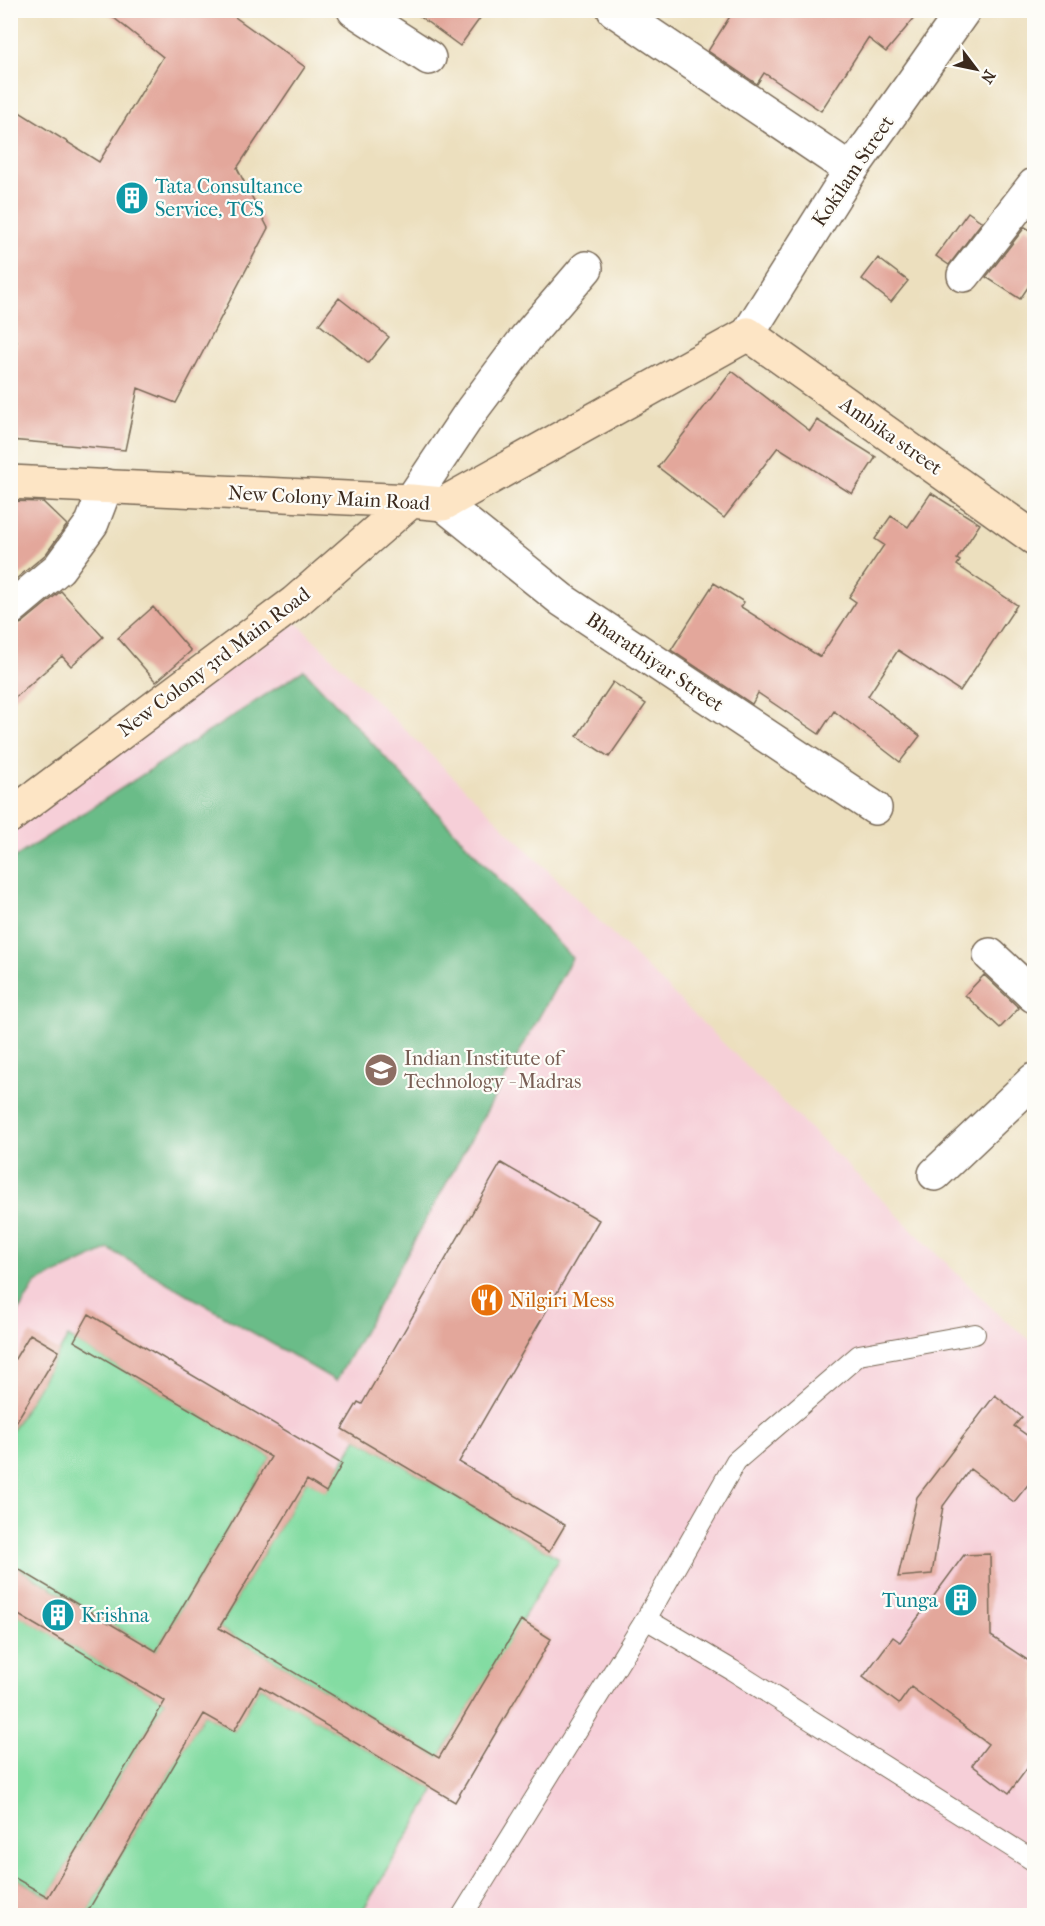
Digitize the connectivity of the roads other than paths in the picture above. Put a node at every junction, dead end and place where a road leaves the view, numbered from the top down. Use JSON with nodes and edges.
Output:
{"nodes":[{"id":1,"x":354,"y":10,"type":"edge"},
{"id":2,"x":614,"y":10,"type":"edge"},
{"id":3,"x":964,"y":10,"type":"edge"},
{"id":4,"x":429,"y":58,"type":"dead end"},
{"id":5,"x":851,"y":170,"type":"junction"},
{"id":6,"x":1035,"y":185,"type":"edge"},
{"id":7,"x":586,"y":268,"type":"dead end"},
{"id":8,"x":964,"y":275,"type":"dead end"},
{"id":9,"x":748,"y":334,"type":"junction"},
{"id":10,"x":10,"y":482,"type":"edge"},
{"id":11,"x":106,"y":486,"type":"junction"},
{"id":12,"x":411,"y":501,"type":"junction"},
{"id":13,"x":443,"y":504,"type":"junction"},
{"id":14,"x":1035,"y":538,"type":"edge"},
{"id":15,"x":10,"y":609,"type":"edge"},
{"id":16,"x":875,"y":808,"type":"dead end"},
{"id":17,"x":10,"y":816,"type":"edge"},
{"id":18,"x":990,"y":955,"type":"dead end"},
{"id":19,"x":1035,"y":996,"type":"edge"},
{"id":20,"x":1035,"y":1080,"type":"edge"},
{"id":21,"x":935,"y":1174,"type":"dead end"},
{"id":22,"x":975,"y":1334,"type":"dead end"},
{"id":23,"x":646,"y":1619,"type":"junction"},
{"id":24,"x":1035,"y":1861,"type":"edge"},
{"id":25,"x":462,"y":1916,"type":"edge"}],
"edges":[{"from":1,"to":4,"type":"street"},
{"from":2,"to":5,"type":"street"},
{"from":3,"to":5,"type":"street","name":"Kokilam Street"},
{"from":5,"to":9,"type":"street","name":"Kokilam Street"},
{"from":6,"to":8,"type":"street"},
{"from":7,"to":12,"type":"street"},
{"from":9,"to":13,"type":"street","name":"New Colony Main Road"},
{"from":9,"to":14,"type":"street","name":"Ambika street"},
{"from":10,"to":11,"type":"street","name":"New Colony Main Road"},
{"from":11,"to":12,"type":"street","name":"New Colony Main Road"},
{"from":11,"to":15,"type":"street"},
{"from":12,"to":13,"type":"street","name":"New Colony Main Road"},
{"from":12,"to":17,"type":"street","name":"New Colony 3rd Main Road"},
{"from":13,"to":16,"type":"street","name":"Bharathiyar Street"},
{"from":18,"to":19,"type":"street"},
{"from":20,"to":21,"type":"street"},
{"from":22,"to":23,"type":"lane"},
{"from":23,"to":24,"type":"lane"},
{"from":23,"to":25,"type":"lane"}]}
